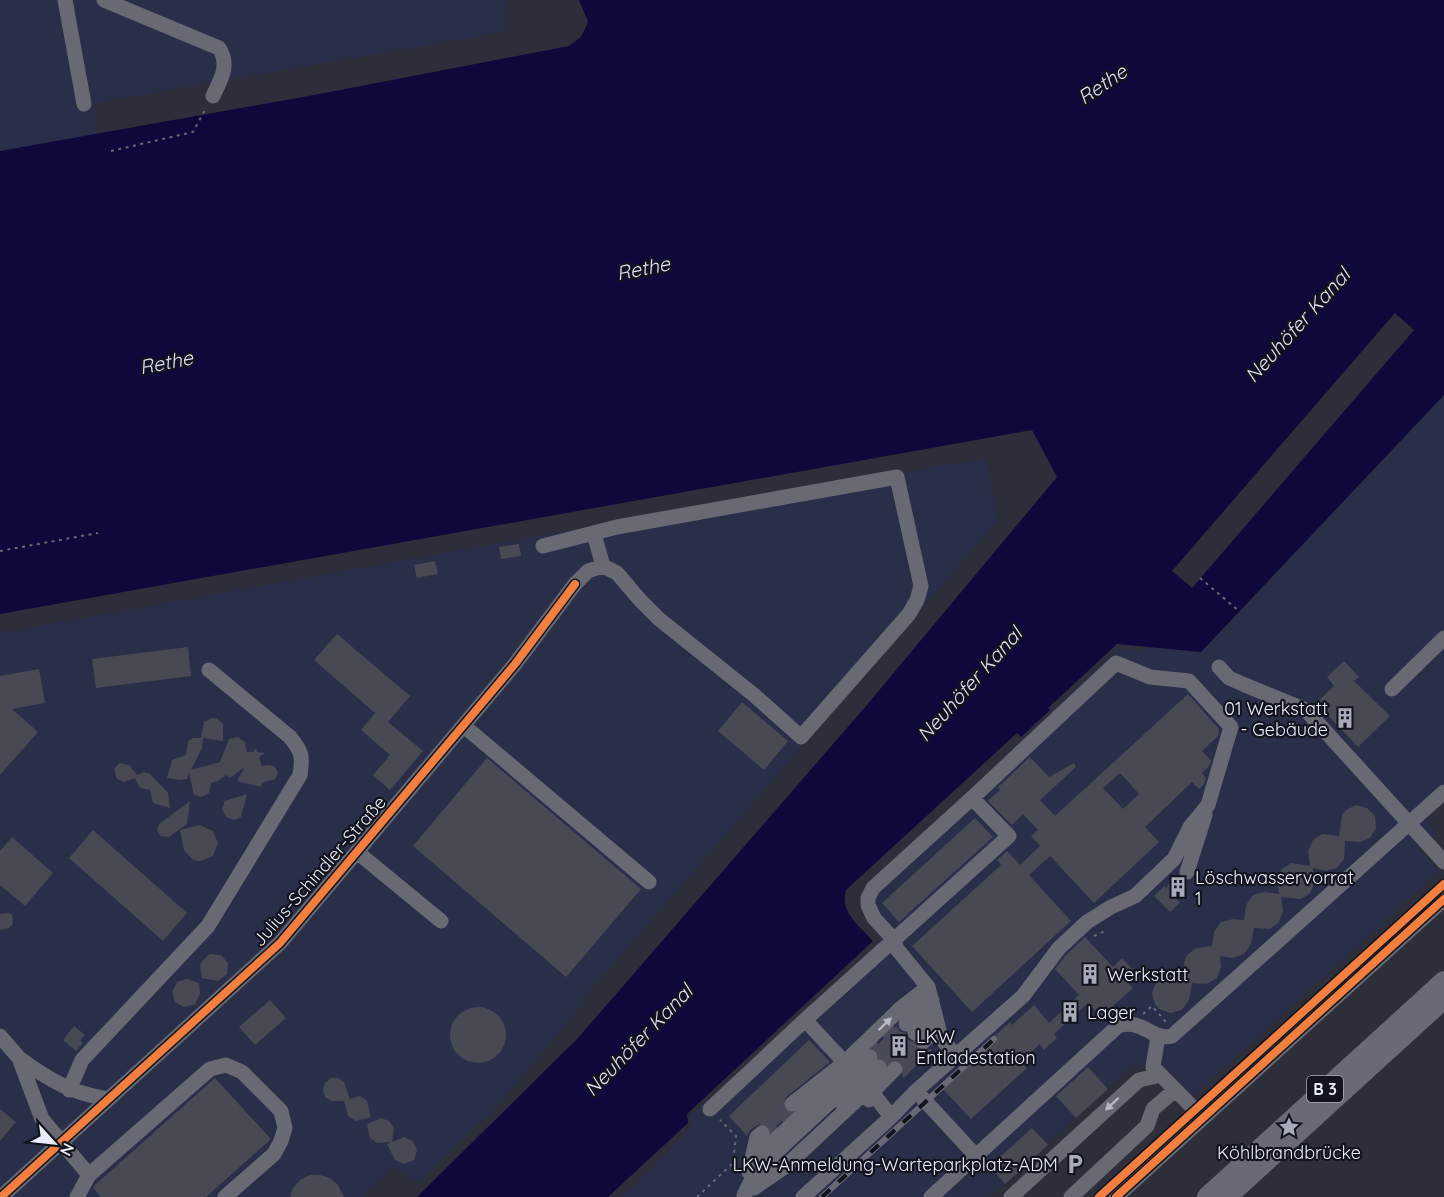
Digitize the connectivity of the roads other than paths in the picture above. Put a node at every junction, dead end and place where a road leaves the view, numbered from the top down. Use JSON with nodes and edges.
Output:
{"nodes":[{"id":1,"x":65,"y":0,"type":"edge"},
{"id":2,"x":104,"y":0,"type":"edge"},
{"id":3,"x":213,"y":96,"type":"road end"},
{"id":4,"x":84,"y":104,"type":"dead end"},
{"id":5,"x":594,"y":534,"type":"junction"},
{"id":6,"x":543,"y":546,"type":"dead end"},
{"id":7,"x":603,"y":566,"type":"junction"},
{"id":8,"x":1444,"y":638,"type":"edge"},
{"id":9,"x":1219,"y":668,"type":"dead end"},
{"id":10,"x":209,"y":670,"type":"dead end"},
{"id":11,"x":1392,"y":689,"type":"dead end"},
{"id":12,"x":464,"y":726,"type":"junction"},
{"id":13,"x":1444,"y":792,"type":"edge"},
{"id":14,"x":972,"y":798,"type":"junction"},
{"id":15,"x":1208,"y":805,"type":"junction"},
{"id":16,"x":1409,"y":824,"type":"junction"},
{"id":17,"x":357,"y":852,"type":"junction"},
{"id":18,"x":1444,"y":862,"type":"edge"},
{"id":19,"x":1187,"y":872,"type":"dead end"},
{"id":20,"x":649,"y":882,"type":"dead end"},
{"id":21,"x":1444,"y":899,"type":"edge"},
{"id":22,"x":441,"y":921,"type":"dead end"},
{"id":23,"x":894,"y":940,"type":"junction"},
{"id":24,"x":1444,"y":981,"type":"edge"},
{"id":25,"x":1444,"y":999,"type":"edge"},
{"id":26,"x":933,"y":1007,"type":"junction"},
{"id":27,"x":805,"y":1020,"type":"junction"},
{"id":28,"x":1165,"y":1032,"type":"junction"},
{"id":29,"x":0,"y":1036,"type":"edge"},
{"id":30,"x":956,"y":1056,"type":"junction"},
{"id":31,"x":19,"y":1058,"type":"junction"},
{"id":32,"x":875,"y":1062,"type":"tunnel mouth"},
{"id":33,"x":895,"y":1069,"type":"tunnel mouth"},
{"id":34,"x":1161,"y":1075,"type":"junction"},
{"id":35,"x":858,"y":1078,"type":"junction"},
{"id":36,"x":69,"y":1090,"type":"junction"},
{"id":37,"x":1175,"y":1090,"type":"junction"},
{"id":38,"x":916,"y":1091,"type":"junction"},
{"id":39,"x":108,"y":1099,"type":"junction"},
{"id":40,"x":792,"y":1104,"type":"tunnel mouth"},
{"id":41,"x":710,"y":1109,"type":"road end"},
{"id":42,"x":891,"y":1117,"type":"junction"},
{"id":43,"x":1203,"y":1118,"type":"junction"},
{"id":44,"x":61,"y":1142,"type":"junction"},
{"id":45,"x":774,"y":1153,"type":"junction"},
{"id":46,"x":976,"y":1156,"type":"junction"},
{"id":47,"x":89,"y":1175,"type":"junction"},
{"id":48,"x":743,"y":1196,"type":"edge"},
{"id":49,"x":1,"y":1197,"type":"edge"},
{"id":50,"x":77,"y":1197,"type":"edge"},
{"id":51,"x":225,"y":1197,"type":"edge"},
{"id":52,"x":803,"y":1197,"type":"edge"},
{"id":53,"x":931,"y":1197,"type":"edge"},
{"id":54,"x":1011,"y":1197,"type":"edge"},
{"id":55,"x":1071,"y":1197,"type":"edge"},
{"id":56,"x":1116,"y":1197,"type":"edge"},
{"id":57,"x":1206,"y":1197,"type":"edge"},
{"id":58,"x":1227,"y":1197,"type":"edge"}],
"edges":[{"from":1,"to":4,"type":"street"},
{"from":2,"to":3,"type":"street"},
{"from":5,"to":6,"type":"street"},
{"from":5,"to":7,"type":"street"},
{"from":5,"to":7,"type":"street"},
{"from":7,"to":12,"type":"street","name":"Julius-Schindler-Straße"},
{"from":8,"to":11,"type":"street"},
{"from":9,"to":16,"type":"street"},
{"from":10,"to":36,"type":"street"},
{"from":12,"to":17,"type":"street","name":"Julius-Schindler-Straße"},
{"from":12,"to":20,"type":"street"},
{"from":13,"to":16,"type":"street"},
{"from":14,"to":15,"type":"street"},
{"from":14,"to":23,"type":"street"},
{"from":14,"to":23,"type":"street"},
{"from":15,"to":19,"type":"street"},
{"from":15,"to":30,"type":"street"},
{"from":16,"to":18,"type":"street"},
{"from":16,"to":28,"type":"street"},
{"from":17,"to":22,"type":"street"},
{"from":17,"to":39,"type":"street","name":"Julius-Schindler-Straße"},
{"from":21,"to":43,"type":"street"},
{"from":23,"to":26,"type":"street"},
{"from":23,"to":27,"type":"street"},
{"from":24,"to":57,"type":"main road","number":"B 3"},
{"from":25,"to":58,"type":"main road","number":"B 3"},
{"from":26,"to":26,"type":"street"},
{"from":26,"to":30,"type":"street"},
{"from":35,"to":26,"type":"street","one_way":true},
{"from":27,"to":35,"type":"street"},
{"from":27,"to":41,"type":"street"},
{"from":28,"to":34,"type":"street"},
{"from":28,"to":46,"type":"street"},
{"from":29,"to":31,"type":"street"},
{"from":30,"to":38,"type":"street"},
{"from":31,"to":36,"type":"street"},
{"from":31,"to":44,"type":"street"},
{"from":32,"to":35,"type":"street"},
{"from":33,"to":35,"type":"street"},
{"from":34,"to":37,"type":"street"},
{"from":34,"to":54,"type":"street","one_way":true},
{"from":35,"to":40,"type":"street"},
{"from":35,"to":42,"type":"street"},
{"from":35,"to":45,"type":"street"},
{"from":35,"to":45,"type":"street"},
{"from":36,"to":39,"type":"street"},
{"from":37,"to":43,"type":"street"},
{"from":37,"to":55,"type":"street"},
{"from":38,"to":42,"type":"street"},
{"from":38,"to":46,"type":"street"},
{"from":39,"to":44,"type":"street","name":"Julius-Schindler-Straße"},
{"from":42,"to":52,"type":"street"},
{"from":43,"to":56,"type":"street"},
{"from":44,"to":47,"type":"street"},
{"from":44,"to":49,"type":"street","name":"Julius-Schindler-Straße"},
{"from":45,"to":48,"type":"street"},
{"from":45,"to":48,"type":"street"},
{"from":45,"to":48,"type":"street"},
{"from":46,"to":53,"type":"street"},
{"from":47,"to":50,"type":"street"},
{"from":47,"to":51,"type":"street"}]}
